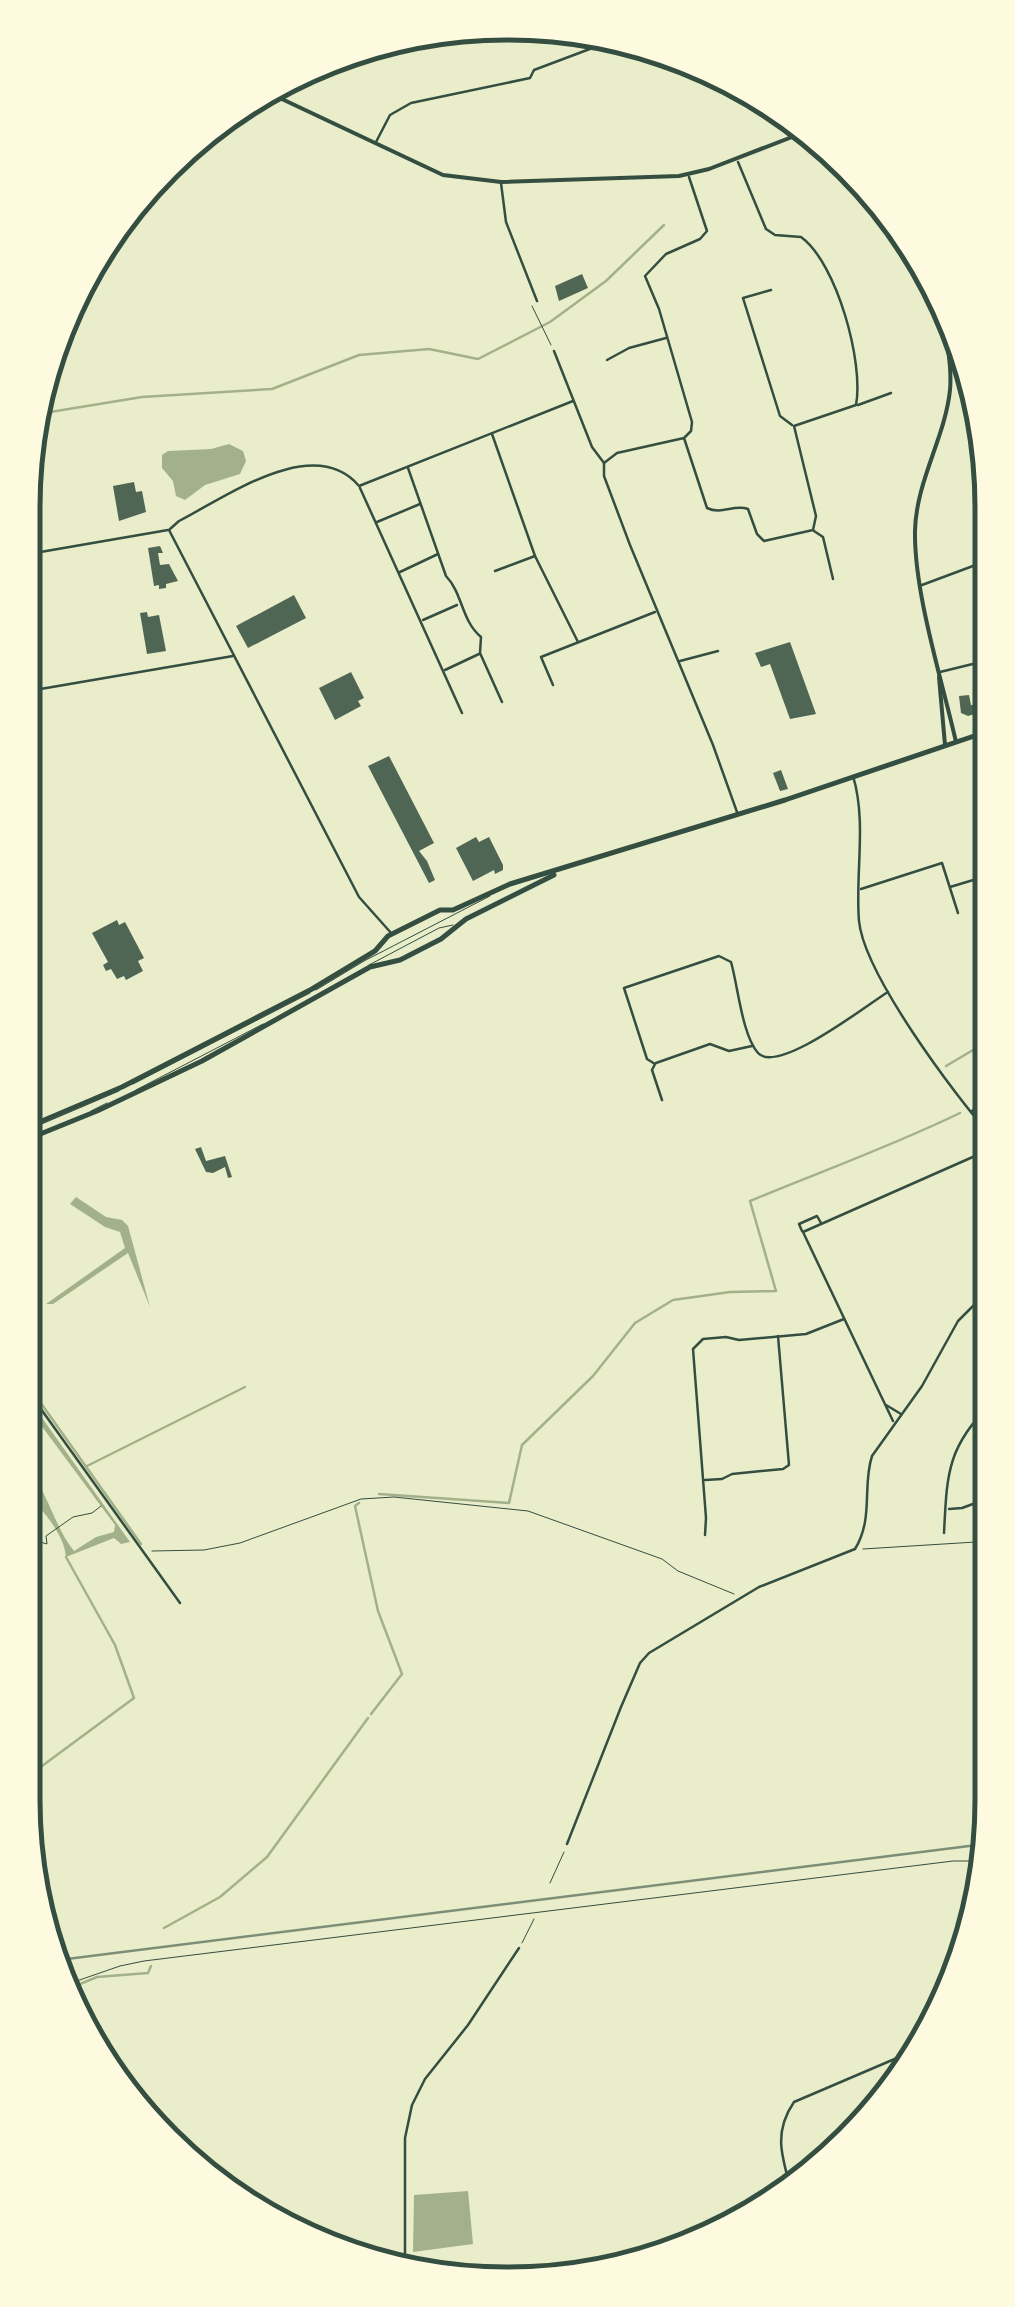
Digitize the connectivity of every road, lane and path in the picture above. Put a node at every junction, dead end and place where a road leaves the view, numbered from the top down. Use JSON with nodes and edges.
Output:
{"nodes":[{"id":1,"x":594,"y":48,"type":"edge"},
{"id":2,"x":281,"y":99,"type":"edge"},
{"id":3,"x":792,"y":137,"type":"edge"},
{"id":4,"x":375,"y":143,"type":"junction"},
{"id":5,"x":736,"y":158,"type":"junction"},
{"id":6,"x":688,"y":174,"type":"junction"},
{"id":7,"x":501,"y":182,"type":"junction"},
{"id":8,"x":771,"y":290,"type":"dead end"},
{"id":9,"x":533,"y":293,"type":"junction"},
{"id":10,"x":536,"y":301,"type":"dead end"},
{"id":11,"x":668,"y":337,"type":"junction"},
{"id":12,"x":943,"y":340,"type":"edge"},
{"id":13,"x":554,"y":350,"type":"joint"},
{"id":14,"x":607,"y":360,"type":"dead end"},
{"id":15,"x":891,"y":392,"type":"dead end"},
{"id":16,"x":574,"y":401,"type":"junction"},
{"id":17,"x":856,"y":405,"type":"junction"},
{"id":18,"x":794,"y":426,"type":"junction"},
{"id":19,"x":491,"y":432,"type":"junction"},
{"id":20,"x":684,"y":438,"type":"junction"},
{"id":21,"x":604,"y":463,"type":"junction"},
{"id":22,"x":408,"y":467,"type":"junction"},
{"id":23,"x":359,"y":486,"type":"junction"},
{"id":24,"x":420,"y":504,"type":"junction"},
{"id":25,"x":376,"y":522,"type":"junction"},
{"id":26,"x":169,"y":530,"type":"junction"},
{"id":27,"x":813,"y":530,"type":"junction"},
{"id":28,"x":40,"y":551,"type":"edge"},
{"id":29,"x":440,"y":554,"type":"junction"},
{"id":30,"x":535,"y":556,"type":"junction"},
{"id":31,"x":975,"y":565,"type":"edge"},
{"id":32,"x":495,"y":571,"type":"dead end"},
{"id":33,"x":398,"y":572,"type":"junction"},
{"id":34,"x":833,"y":579,"type":"dead end"},
{"id":35,"x":922,"y":586,"type":"junction"},
{"id":36,"x":459,"y":604,"type":"junction"},
{"id":37,"x":656,"y":611,"type":"junction"},
{"id":38,"x":422,"y":621,"type":"junction"},
{"id":39,"x":578,"y":642,"type":"junction"},
{"id":40,"x":718,"y":651,"type":"dead end"},
{"id":41,"x":480,"y":654,"type":"junction"},
{"id":42,"x":234,"y":655,"type":"junction"},
{"id":43,"x":679,"y":662,"type":"junction"},
{"id":44,"x":975,"y":663,"type":"edge"},
{"id":45,"x":444,"y":670,"type":"junction"},
{"id":46,"x":939,"y":672,"type":"junction"},
{"id":47,"x":553,"y":685,"type":"dead end"},
{"id":48,"x":40,"y":689,"type":"edge"},
{"id":49,"x":502,"y":702,"type":"dead end"},
{"id":50,"x":462,"y":713,"type":"dead end"},
{"id":51,"x":975,"y":736,"type":"edge"},
{"id":52,"x":956,"y":742,"type":"junction"},
{"id":53,"x":945,"y":745,"type":"junction"},
{"id":54,"x":853,"y":776,"type":"junction"},
{"id":55,"x":300,"y":783,"type":"junction"},
{"id":56,"x":291,"y":789,"type":"dead end"},
{"id":57,"x":737,"y":814,"type":"junction"},
{"id":58,"x":568,"y":868,"type":"junction"},
{"id":59,"x":975,"y":879,"type":"edge"},
{"id":60,"x":518,"y":882,"type":"junction"},
{"id":61,"x":950,"y":887,"type":"junction"},
{"id":62,"x":859,"y":890,"type":"junction"},
{"id":63,"x":518,"y":893,"type":"junction"},
{"id":64,"x":454,"y":912,"type":"junction"},
{"id":65,"x":958,"y":913,"type":"dead end"},
{"id":66,"x":459,"y":924,"type":"junction"},
{"id":67,"x":392,"y":934,"type":"junction"},
{"id":68,"x":379,"y":957,"type":"junction"},
{"id":69,"x":888,"y":992,"type":"junction"},
{"id":70,"x":754,"y":1045,"type":"junction"},
{"id":71,"x":655,"y":1064,"type":"junction"},
{"id":72,"x":662,"y":1100,"type":"dead end"},
{"id":73,"x":975,"y":1109,"type":"edge"},
{"id":74,"x":971,"y":1112,"type":"junction"},
{"id":75,"x":975,"y":1117,"type":"edge"},
{"id":76,"x":40,"y":1123,"type":"edge"},
{"id":77,"x":40,"y":1133,"type":"edge"},
{"id":78,"x":975,"y":1155,"type":"edge"},
{"id":79,"x":821,"y":1223,"type":"junction"},
{"id":80,"x":803,"y":1232,"type":"junction"},
{"id":81,"x":975,"y":1304,"type":"edge"},
{"id":82,"x":845,"y":1318,"type":"junction"},
{"id":83,"x":778,"y":1336,"type":"junction"},
{"id":84,"x":885,"y":1404,"type":"junction"},
{"id":85,"x":40,"y":1409,"type":"edge"},
{"id":86,"x":902,"y":1414,"type":"junction"},
{"id":87,"x":895,"y":1422,"type":"junction"},
{"id":88,"x":975,"y":1422,"type":"edge"},
{"id":89,"x":704,"y":1480,"type":"junction"},
{"id":90,"x":975,"y":1503,"type":"edge"},
{"id":91,"x":100,"y":1507,"type":"dead end"},
{"id":92,"x":947,"y":1510,"type":"junction"},
{"id":93,"x":944,"y":1533,"type":"dead end"},
{"id":94,"x":704,"y":1535,"type":"dead end"},
{"id":95,"x":40,"y":1542,"type":"edge"},
{"id":96,"x":975,"y":1542,"type":"edge"},
{"id":97,"x":855,"y":1549,"type":"junction"},
{"id":98,"x":144,"y":1552,"type":"junction"},
{"id":99,"x":740,"y":1596,"type":"junction"},
{"id":100,"x":180,"y":1603,"type":"dead end"},
{"id":101,"x":568,"y":1844,"type":"joint"},
{"id":102,"x":971,"y":1861,"type":"edge"},
{"id":103,"x":550,"y":1884,"type":"dead end"},
{"id":104,"x":534,"y":1919,"type":"dead end"},
{"id":105,"x":519,"y":1948,"type":"joint"},
{"id":106,"x":77,"y":1981,"type":"edge"},
{"id":107,"x":896,"y":2058,"type":"edge"},
{"id":108,"x":787,"y":2173,"type":"edge"},
{"id":109,"x":404,"y":2255,"type":"edge"}],
"edges":[{"from":1,"to":4,"type":"street"},
{"from":2,"to":4,"type":"street"},
{"from":3,"to":5,"type":"street"},
{"from":4,"to":7,"type":"street"},
{"from":5,"to":6,"type":"street"},
{"from":5,"to":17,"type":"street"},
{"from":6,"to":7,"type":"street"},
{"from":6,"to":11,"type":"street"},
{"from":7,"to":9,"type":"street"},
{"from":8,"to":18,"type":"street"},
{"from":9,"to":10,"type":"street"},
{"from":9,"to":13,"type":"path"},
{"from":11,"to":14,"type":"street"},
{"from":11,"to":20,"type":"street"},
{"from":12,"to":35,"type":"street"},
{"from":13,"to":16,"type":"street"},
{"from":15,"to":17,"type":"street"},
{"from":16,"to":19,"type":"street"},
{"from":16,"to":21,"type":"street"},
{"from":17,"to":18,"type":"street"},
{"from":18,"to":27,"type":"street"},
{"from":19,"to":22,"type":"street"},
{"from":19,"to":30,"type":"street"},
{"from":20,"to":21,"type":"street"},
{"from":20,"to":27,"type":"street"},
{"from":21,"to":37,"type":"street"},
{"from":22,"to":23,"type":"street"},
{"from":22,"to":24,"type":"street"},
{"from":23,"to":25,"type":"street"},
{"from":23,"to":26,"type":"street"},
{"from":24,"to":25,"type":"street"},
{"from":24,"to":29,"type":"street"},
{"from":25,"to":33,"type":"street"},
{"from":26,"to":28,"type":"street"},
{"from":26,"to":42,"type":"street"},
{"from":27,"to":34,"type":"street"},
{"from":29,"to":33,"type":"street"},
{"from":29,"to":36,"type":"street"},
{"from":30,"to":32,"type":"street"},
{"from":30,"to":39,"type":"street"},
{"from":31,"to":35,"type":"street"},
{"from":33,"to":38,"type":"street"},
{"from":35,"to":46,"type":"street"},
{"from":36,"to":38,"type":"street"},
{"from":36,"to":41,"type":"street"},
{"from":37,"to":39,"type":"street"},
{"from":37,"to":43,"type":"street"},
{"from":38,"to":45,"type":"street"},
{"from":39,"to":47,"type":"street"},
{"from":40,"to":43,"type":"street"},
{"from":41,"to":45,"type":"street"},
{"from":41,"to":49,"type":"street"},
{"from":42,"to":48,"type":"street"},
{"from":42,"to":55,"type":"street"},
{"from":43,"to":57,"type":"street"},
{"from":44,"to":46,"type":"street"},
{"from":45,"to":50,"type":"street"},
{"from":46,"to":52,"type":"street"},
{"from":46,"to":53,"type":"street"},
{"from":51,"to":52,"type":"main road"},
{"from":52,"to":53,"type":"main road"},
{"from":53,"to":54,"type":"main road"},
{"from":54,"to":57,"type":"main road"},
{"from":54,"to":62,"type":"street"},
{"from":55,"to":56,"type":"street"},
{"from":55,"to":67,"type":"street"},
{"from":57,"to":58,"type":"main road"},
{"from":58,"to":60,"type":"main road"},
{"from":58,"to":63,"type":"main road"},
{"from":59,"to":61,"type":"street"},
{"from":60,"to":63,"type":"main road"},
{"from":60,"to":64,"type":"main road"},
{"from":61,"to":62,"type":"street"},
{"from":61,"to":65,"type":"street"},
{"from":62,"to":69,"type":"street"},
{"from":63,"to":66,"type":"main road"},
{"from":64,"to":66,"type":"main road"},
{"from":64,"to":67,"type":"main road"},
{"from":64,"to":68,"type":"lane"},
{"from":66,"to":68,"type":"main road"},
{"from":67,"to":68,"type":"main road"},
{"from":68,"to":76,"type":"main road"},
{"from":68,"to":77,"type":"main road"},
{"from":69,"to":70,"type":"street"},
{"from":69,"to":74,"type":"street"},
{"from":70,"to":71,"type":"street"},
{"from":70,"to":71,"type":"street"},
{"from":71,"to":72,"type":"street"},
{"from":73,"to":74,"type":"street"},
{"from":74,"to":75,"type":"street"},
{"from":78,"to":79,"type":"street"},
{"from":79,"to":80,"type":"street"},
{"from":79,"to":80,"type":"street"},
{"from":80,"to":82,"type":"street"},
{"from":81,"to":86,"type":"street"},
{"from":82,"to":83,"type":"street"},
{"from":82,"to":84,"type":"street"},
{"from":83,"to":89,"type":"street"},
{"from":83,"to":89,"type":"street"},
{"from":84,"to":86,"type":"street"},
{"from":84,"to":87,"type":"street"},
{"from":85,"to":98,"type":"street"},
{"from":86,"to":87,"type":"street"},
{"from":87,"to":97,"type":"street"},
{"from":88,"to":92,"type":"street"},
{"from":89,"to":94,"type":"street"},
{"from":90,"to":92,"type":"street"},
{"from":91,"to":95,"type":"path"},
{"from":92,"to":93,"type":"street"},
{"from":96,"to":97,"type":"path"},
{"from":97,"to":99,"type":"street"},
{"from":98,"to":99,"type":"path"},
{"from":98,"to":100,"type":"street"},
{"from":99,"to":101,"type":"street"},
{"from":101,"to":103,"type":"path"},
{"from":102,"to":106,"type":"path"},
{"from":104,"to":105,"type":"path"},
{"from":105,"to":109,"type":"street"},
{"from":107,"to":108,"type":"street"}]}
